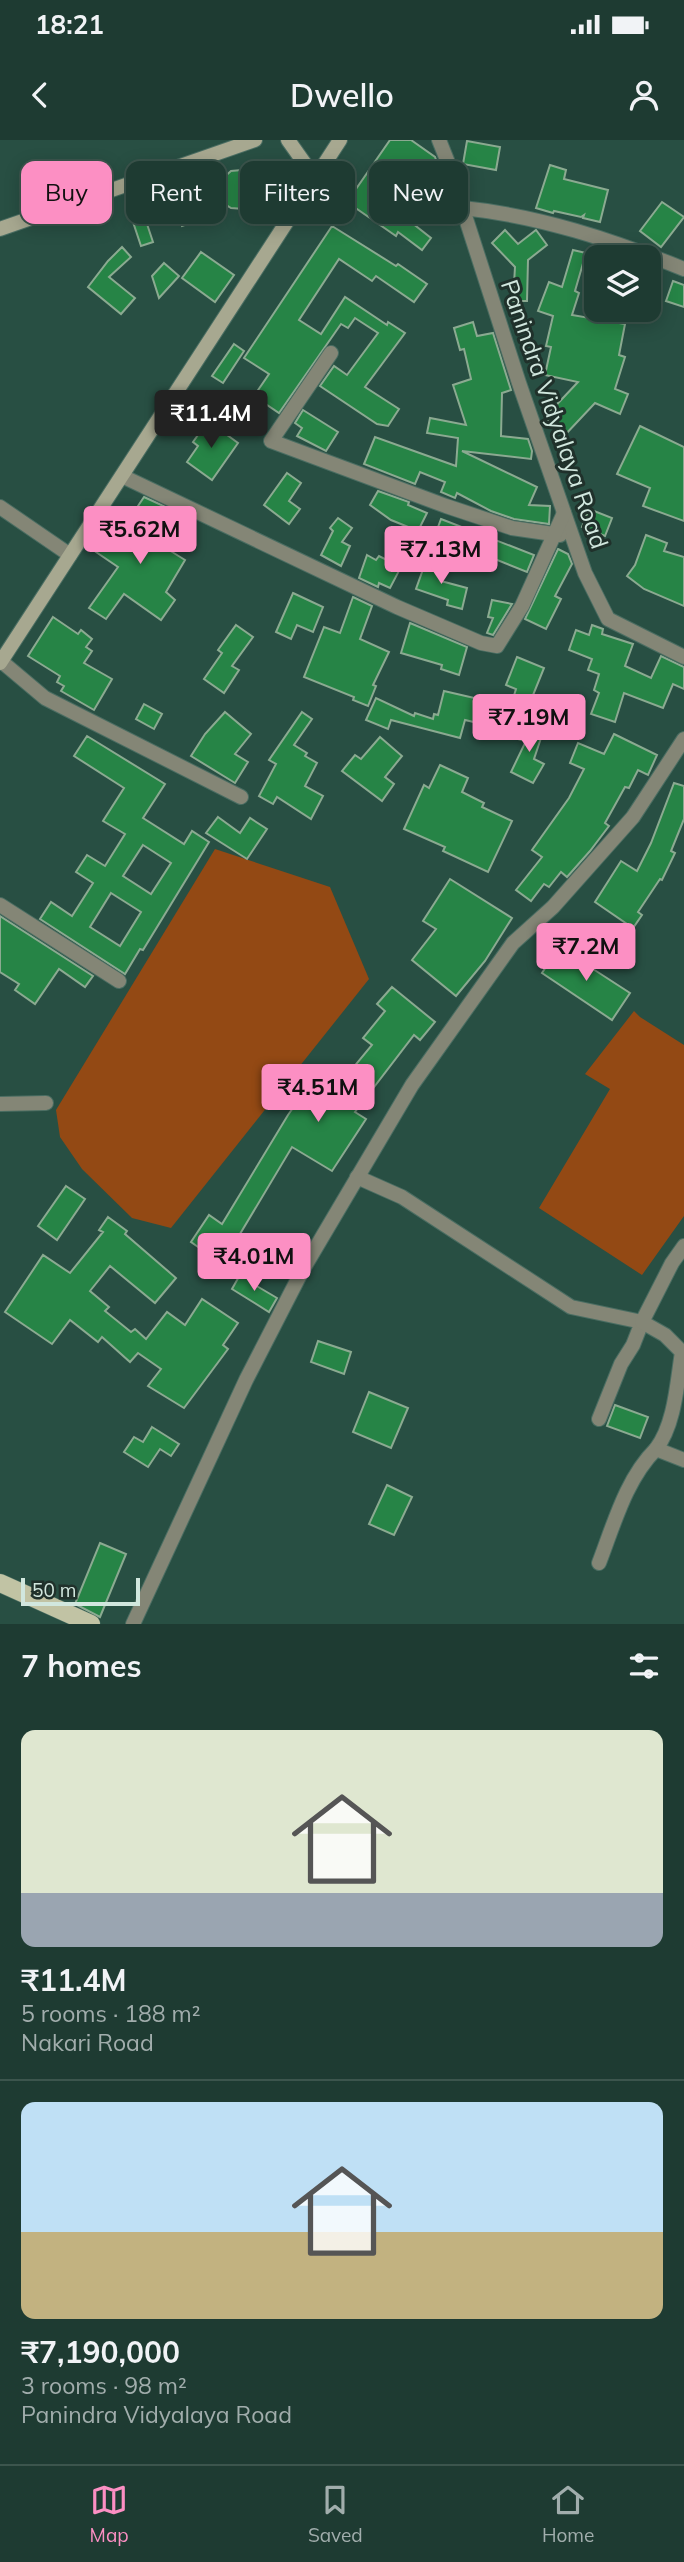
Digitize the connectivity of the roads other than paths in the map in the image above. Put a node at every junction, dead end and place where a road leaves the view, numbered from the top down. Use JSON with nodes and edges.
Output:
{"nodes":[{"id":1,"x":255,"y":140,"type":"edge"},
{"id":2,"x":288,"y":140,"type":"edge"},
{"id":3,"x":340,"y":140,"type":"edge"},
{"id":4,"x":439,"y":140,"type":"edge"},
{"id":5,"x":303,"y":161,"type":"edge"},
{"id":6,"x":326,"y":161,"type":"edge"},
{"id":7,"x":446,"y":161,"type":"edge"},
{"id":8,"x":468,"y":208,"type":"edge"},
{"id":9,"x":285,"y":224,"type":"edge"},
{"id":10,"x":468,"y":224,"type":"edge"},
{"id":11,"x":0,"y":229,"type":"edge"},
{"id":12,"x":684,"y":269,"type":"edge"},
{"id":13,"x":331,"y":353,"type":"dead end"},
{"id":14,"x":122,"y":476,"type":"junction"},
{"id":15,"x":0,"y":507,"type":"edge"},
{"id":16,"x":564,"y":513,"type":"junction"},
{"id":17,"x":554,"y":535,"type":"junction"},
{"id":18,"x":572,"y":535,"type":"junction"},
{"id":19,"x":71,"y":555,"type":"junction"},
{"id":20,"x":684,"y":657,"type":"edge"},
{"id":21,"x":1,"y":662,"type":"edge"},
{"id":22,"x":684,"y":739,"type":"edge"},
{"id":23,"x":241,"y":797,"type":"dead end"},
{"id":24,"x":0,"y":905,"type":"edge"},
{"id":25,"x":119,"y":981,"type":"dead end"},
{"id":26,"x":46,"y":1103,"type":"dead end"},
{"id":27,"x":0,"y":1104,"type":"edge"},
{"id":28,"x":357,"y":1178,"type":"junction"},
{"id":29,"x":684,"y":1246,"type":"edge"},
{"id":30,"x":642,"y":1322,"type":"junction"},
{"id":31,"x":599,"y":1419,"type":"dead end"},
{"id":32,"x":656,"y":1449,"type":"junction"},
{"id":33,"x":684,"y":1460,"type":"edge"},
{"id":34,"x":599,"y":1563,"type":"dead end"},
{"id":35,"x":0,"y":1583,"type":"edge"},
{"id":36,"x":91,"y":1624,"type":"edge"},
{"id":37,"x":134,"y":1624,"type":"edge"}],
"edges":[{"from":1,"to":11,"type":"street"},
{"from":2,"to":5,"type":"street"},
{"from":3,"to":6,"type":"street"},
{"from":4,"to":7,"type":"street","name":"Panindra Vidyalaya Road"},
{"from":8,"to":12,"type":"street"},
{"from":9,"to":14,"type":"street"},
{"from":10,"to":16,"type":"street","name":"Panindra Vidyalaya Road"},
{"from":13,"to":17,"type":"street"},
{"from":14,"to":17,"type":"street"},
{"from":14,"to":19,"type":"street"},
{"from":15,"to":19,"type":"street"},
{"from":16,"to":17,"type":"street"},
{"from":16,"to":18,"type":"street","name":"Panindra Vidyalaya Road"},
{"from":17,"to":18,"type":"street"},
{"from":18,"to":20,"type":"street","name":"Panindra Vidyalaya Road"},
{"from":19,"to":21,"type":"street"},
{"from":21,"to":23,"type":"street"},
{"from":22,"to":28,"type":"street"},
{"from":24,"to":25,"type":"street"},
{"from":26,"to":27,"type":"street"},
{"from":28,"to":30,"type":"street"},
{"from":28,"to":37,"type":"street"},
{"from":29,"to":30,"type":"street"},
{"from":30,"to":31,"type":"street"},
{"from":30,"to":32,"type":"street"},
{"from":32,"to":33,"type":"street"},
{"from":32,"to":34,"type":"street"},
{"from":35,"to":36,"type":"main road"}]}
